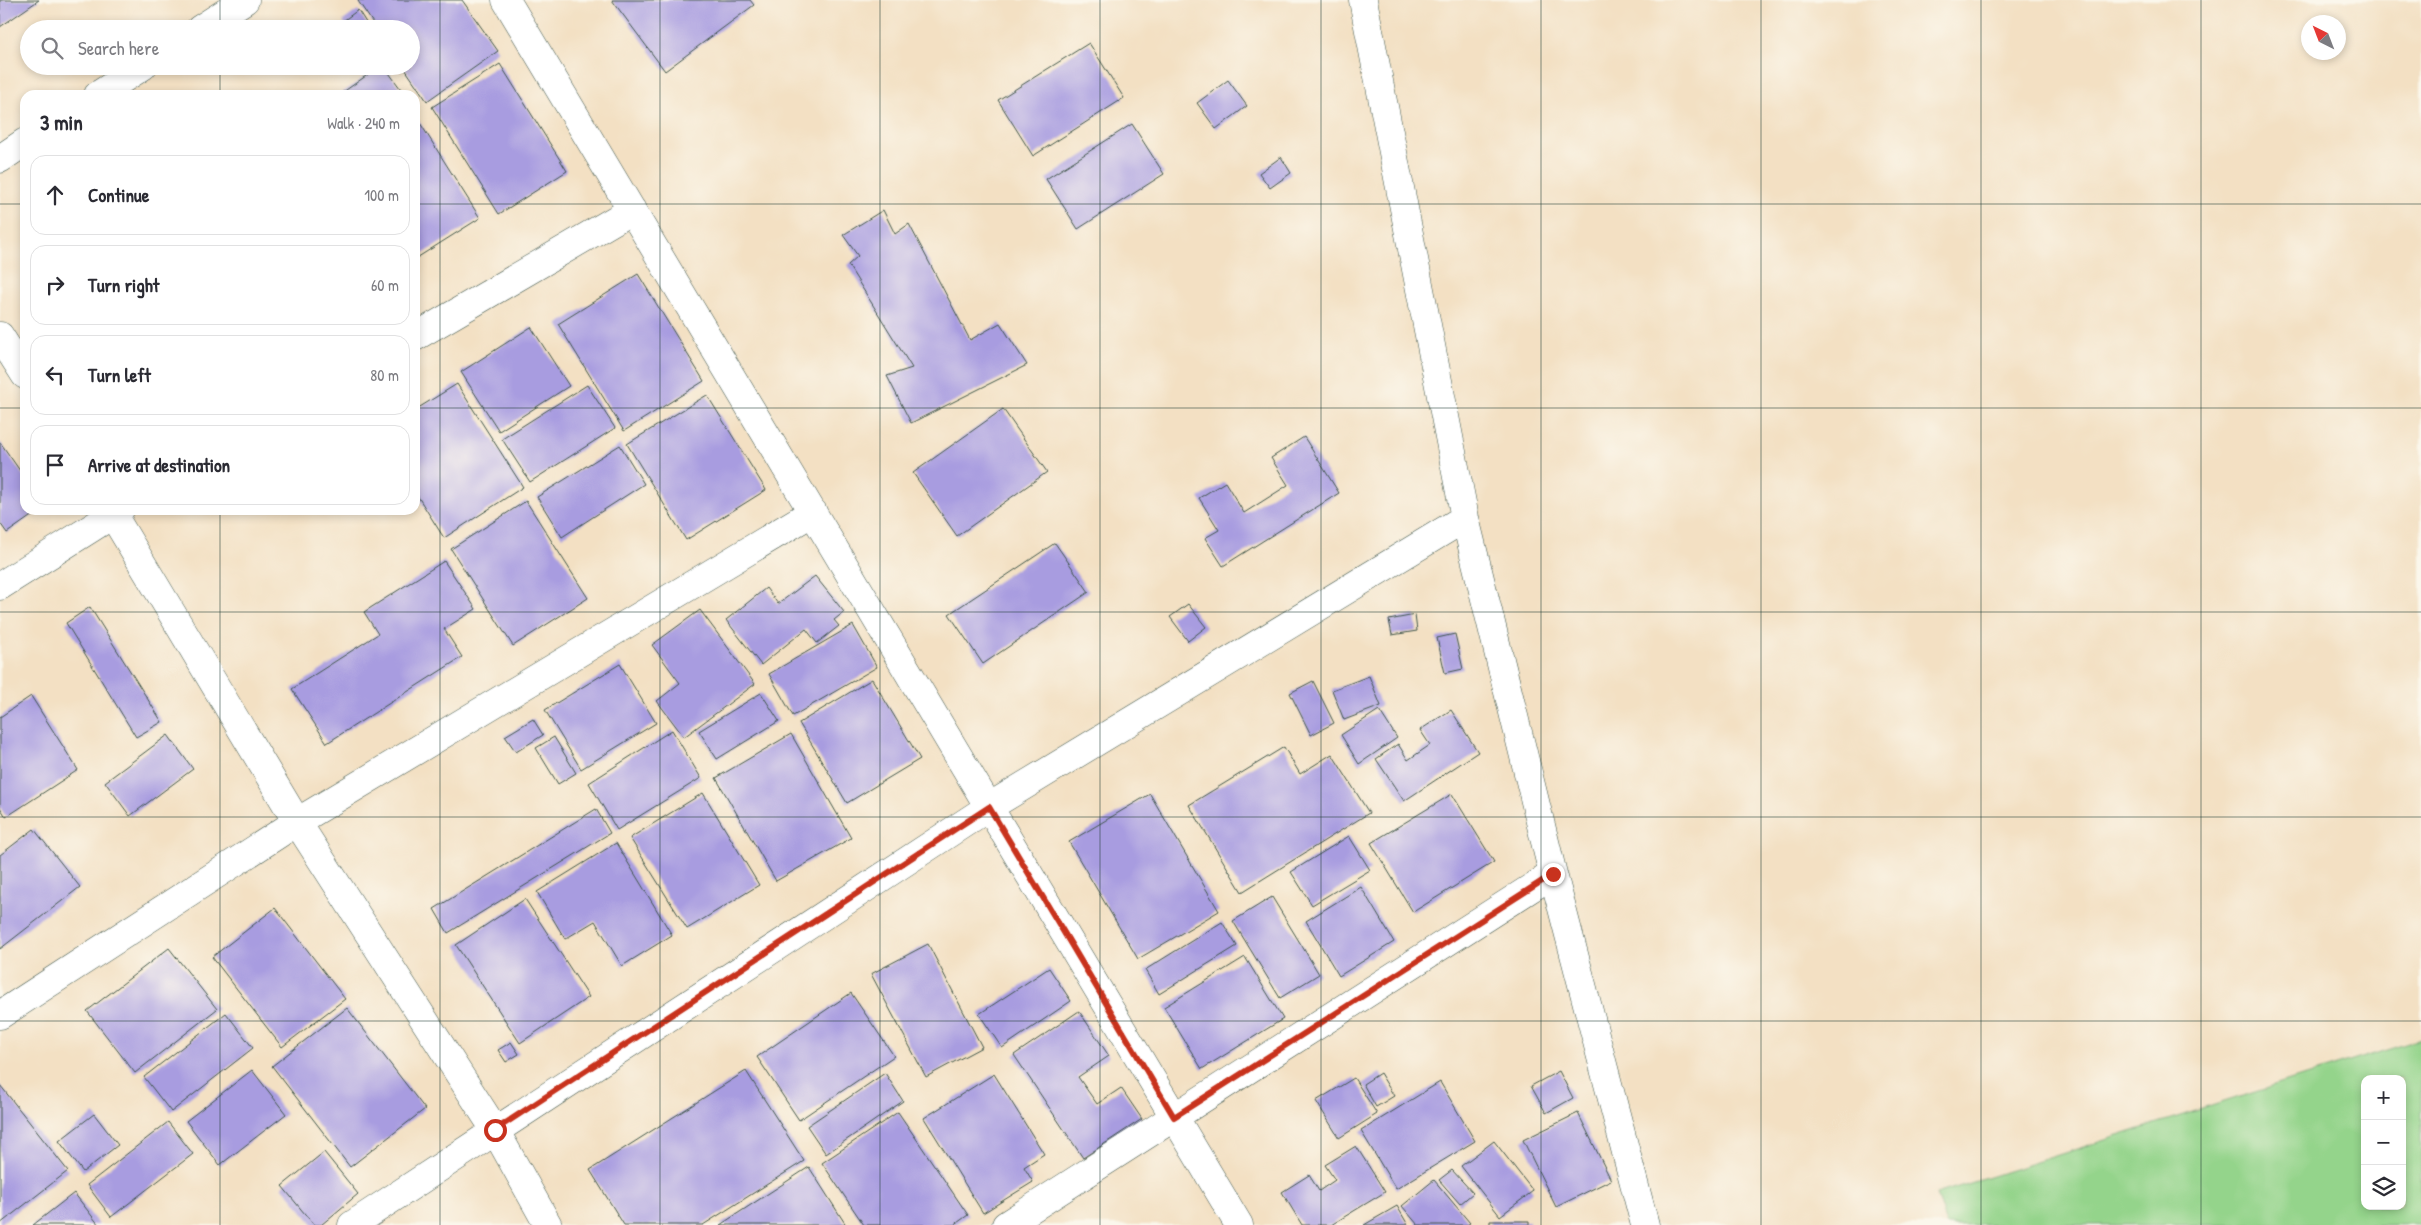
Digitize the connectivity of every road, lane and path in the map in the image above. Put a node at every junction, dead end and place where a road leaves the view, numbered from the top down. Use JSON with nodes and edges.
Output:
{"nodes":[{"id":1,"x":245,"y":0,"type":"edge"},
{"id":2,"x":506,"y":0,"type":"edge"},
{"id":3,"x":1363,"y":0,"type":"edge"},
{"id":4,"x":214,"y":20,"type":"edge"},
{"id":5,"x":129,"y":75,"type":"edge"},
{"id":6,"x":106,"y":90,"type":"edge"},
{"id":7,"x":20,"y":145,"type":"edge"},
{"id":8,"x":0,"y":159,"type":"edge"},
{"id":9,"x":632,"y":210,"type":"junction"},
{"id":10,"x":420,"y":334,"type":"edge"},
{"id":11,"x":0,"y":336,"type":"edge"},
{"id":12,"x":20,"y":368,"type":"edge"},
{"id":13,"x":813,"y":512,"type":"junction"},
{"id":14,"x":108,"y":515,"type":"edge"},
{"id":15,"x":116,"y":515,"type":"edge"},
{"id":16,"x":1465,"y":518,"type":"junction"},
{"id":17,"x":0,"y":586,"type":"edge"},
{"id":18,"x":989,"y":807,"type":"junction"},
{"id":19,"x":297,"y":822,"type":"junction"},
{"id":20,"x":1553,"y":874,"type":"junction"},
{"id":21,"x":0,"y":1015,"type":"edge"},
{"id":22,"x":1174,"y":1117,"type":"junction"},
{"id":23,"x":495,"y":1130,"type":"junction"},
{"id":24,"x":352,"y":1225,"type":"edge"},
{"id":25,"x":548,"y":1225,"type":"edge"},
{"id":26,"x":1006,"y":1225,"type":"edge"},
{"id":27,"x":1239,"y":1225,"type":"edge"},
{"id":28,"x":1644,"y":1225,"type":"edge"}],
"edges":[{"from":1,"to":4,"type":"street"},
{"from":2,"to":9,"type":"street"},
{"from":3,"to":16,"type":"street"},
{"from":5,"to":6,"type":"street"},
{"from":7,"to":8,"type":"street"},
{"from":9,"to":10,"type":"street"},
{"from":9,"to":13,"type":"street"},
{"from":11,"to":12,"type":"street"},
{"from":13,"to":18,"type":"street"},
{"from":13,"to":19,"type":"street"},
{"from":14,"to":17,"type":"street"},
{"from":15,"to":19,"type":"street"},
{"from":16,"to":18,"type":"street"},
{"from":16,"to":20,"type":"street"},
{"from":18,"to":22,"type":"street"},
{"from":18,"to":23,"type":"street"},
{"from":19,"to":21,"type":"street"},
{"from":19,"to":23,"type":"street"},
{"from":20,"to":22,"type":"street"},
{"from":20,"to":28,"type":"street"},
{"from":22,"to":26,"type":"street"},
{"from":22,"to":27,"type":"street"},
{"from":23,"to":24,"type":"street"},
{"from":23,"to":25,"type":"street"}]}
